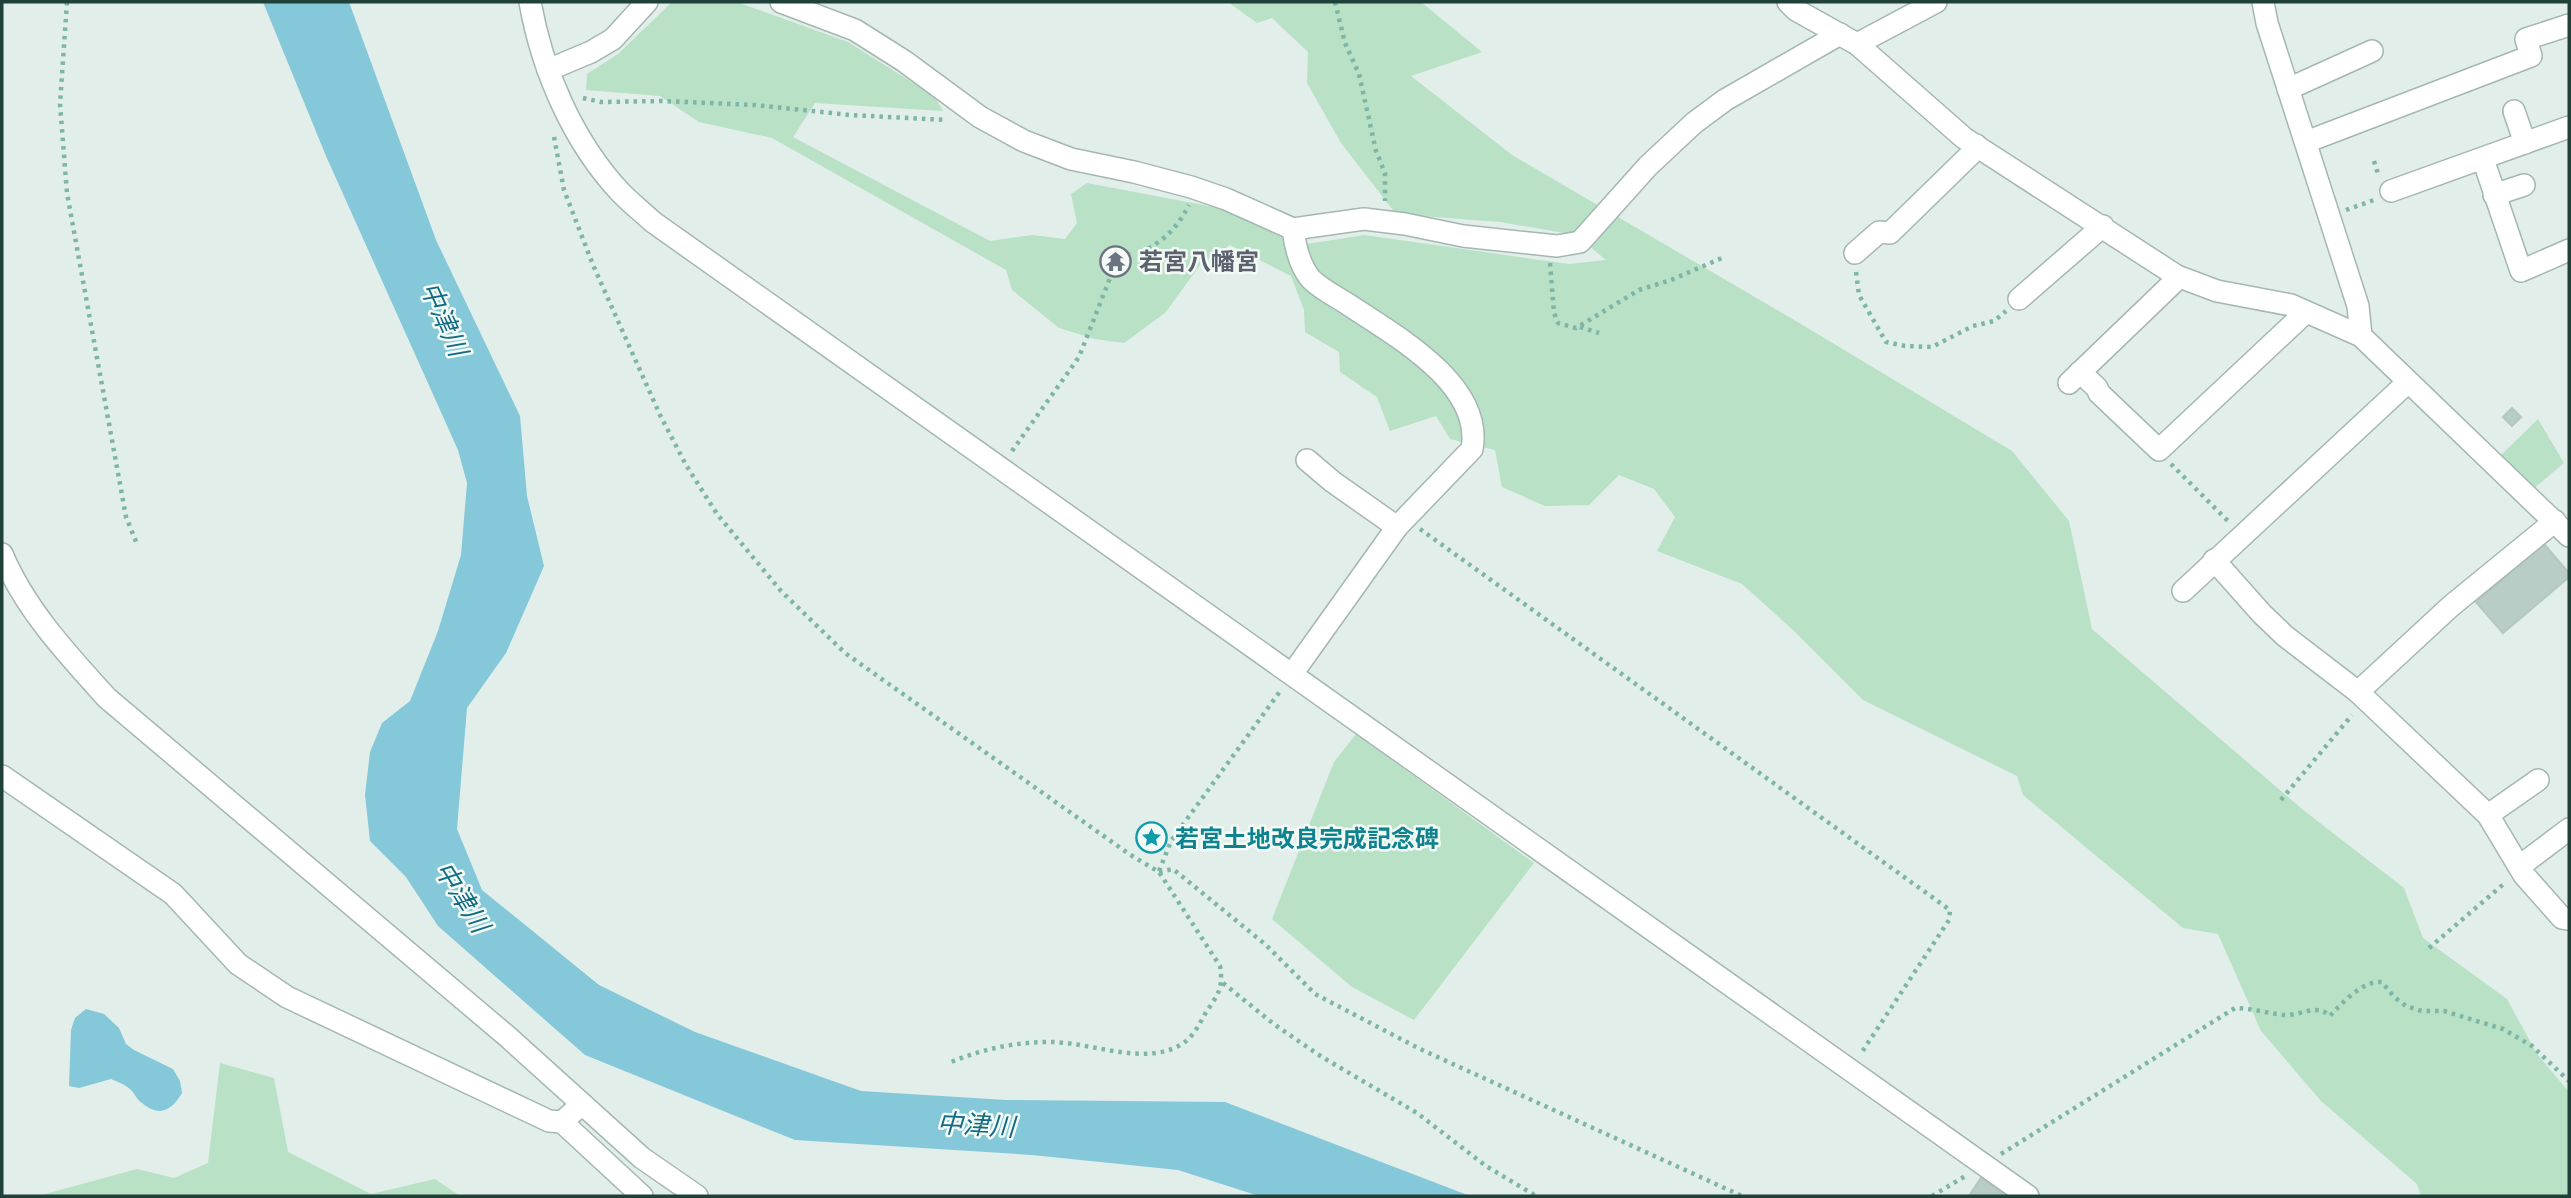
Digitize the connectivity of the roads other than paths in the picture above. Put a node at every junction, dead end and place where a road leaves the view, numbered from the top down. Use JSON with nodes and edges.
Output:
{"nodes":[{"id":1,"x":530,"y":2,"type":"edge"},
{"id":2,"x":648,"y":2,"type":"edge"},
{"id":3,"x":781,"y":2,"type":"edge"},
{"id":4,"x":1788,"y":2,"type":"edge"},
{"id":5,"x":1936,"y":2,"type":"edge"},
{"id":6,"x":2263,"y":2,"type":"edge"},
{"id":7,"x":2569,"y":24,"type":"edge"},
{"id":8,"x":1848,"y":39,"type":"junction"},
{"id":9,"x":2372,"y":51,"type":"dead end"},
{"id":10,"x":548,"y":70,"type":"junction"},
{"id":11,"x":2288,"y":89,"type":"junction"},
{"id":12,"x":2514,"y":111,"type":"dead end"},
{"id":13,"x":2569,"y":127,"type":"edge"},
{"id":14,"x":2306,"y":142,"type":"junction"},
{"id":15,"x":2525,"y":143,"type":"junction"},
{"id":16,"x":1976,"y":145,"type":"junction"},
{"id":17,"x":2483,"y":159,"type":"junction"},
{"id":18,"x":2524,"y":184,"type":"dead end"},
{"id":19,"x":2391,"y":191,"type":"road end"},
{"id":20,"x":2494,"y":195,"type":"junction"},
{"id":21,"x":2103,"y":226,"type":"junction"},
{"id":22,"x":1293,"y":229,"type":"junction"},
{"id":23,"x":2569,"y":250,"type":"edge"},
{"id":24,"x":1855,"y":253,"type":"road end"},
{"id":25,"x":2177,"y":276,"type":"junction"},
{"id":26,"x":2019,"y":299,"type":"road end"},
{"id":27,"x":2306,"y":312,"type":"junction"},
{"id":28,"x":2361,"y":336,"type":"junction"},
{"id":29,"x":2408,"y":382,"type":"junction"},
{"id":30,"x":1307,"y":460,"type":"dead end"},
{"id":31,"x":1401,"y":523,"type":"junction"},
{"id":32,"x":2562,"y":529,"type":"edge"},
{"id":33,"x":2,"y":554,"type":"edge"},
{"id":34,"x":2214,"y":560,"type":"junction"},
{"id":35,"x":2183,"y":591,"type":"dead end"},
{"id":36,"x":1292,"y":674,"type":"junction"},
{"id":37,"x":2361,"y":696,"type":"junction"},
{"id":38,"x":2,"y":776,"type":"edge"},
{"id":39,"x":2538,"y":780,"type":"dead end"},
{"id":40,"x":2488,"y":815,"type":"junction"},
{"id":41,"x":2569,"y":829,"type":"edge"},
{"id":42,"x":2520,"y":867,"type":"junction"},
{"id":43,"x":2569,"y":919,"type":"edge"},
{"id":44,"x":582,"y":1104,"type":"junction"},
{"id":45,"x":562,"y":1122,"type":"junction"},
{"id":46,"x":642,"y":1196,"type":"edge"},
{"id":47,"x":697,"y":1196,"type":"edge"},
{"id":48,"x":2028,"y":1196,"type":"edge"}],
"edges":[{"from":1,"to":10,"type":"street"},
{"from":2,"to":10,"type":"street"},
{"from":3,"to":22,"type":"street"},
{"from":4,"to":8,"type":"street"},
{"from":5,"to":8,"type":"street"},
{"from":6,"to":11,"type":"street"},
{"from":7,"to":14,"type":"street"},
{"from":8,"to":16,"type":"street"},
{"from":8,"to":22,"type":"street"},
{"from":9,"to":11,"type":"street"},
{"from":10,"to":36,"type":"street"},
{"from":11,"to":14,"type":"street"},
{"from":12,"to":15,"type":"street"},
{"from":13,"to":15,"type":"street"},
{"from":14,"to":28,"type":"street"},
{"from":15,"to":17,"type":"street"},
{"from":16,"to":21,"type":"street"},
{"from":16,"to":24,"type":"street"},
{"from":17,"to":19,"type":"street"},
{"from":17,"to":20,"type":"street"},
{"from":18,"to":20,"type":"street"},
{"from":20,"to":23,"type":"street"},
{"from":21,"to":25,"type":"street"},
{"from":21,"to":26,"type":"street"},
{"from":22,"to":31,"type":"street"},
{"from":25,"to":27,"type":"street"},
{"from":25,"to":27,"type":"street"},
{"from":27,"to":28,"type":"street"},
{"from":28,"to":29,"type":"street"},
{"from":29,"to":32,"type":"street"},
{"from":29,"to":34,"type":"street"},
{"from":30,"to":31,"type":"street"},
{"from":31,"to":36,"type":"street"},
{"from":32,"to":37,"type":"street"},
{"from":33,"to":44,"type":"street"},
{"from":34,"to":35,"type":"street"},
{"from":34,"to":37,"type":"street"},
{"from":36,"to":48,"type":"street"},
{"from":37,"to":40,"type":"street"},
{"from":38,"to":45,"type":"street"},
{"from":39,"to":40,"type":"street"},
{"from":40,"to":42,"type":"street"},
{"from":41,"to":42,"type":"street"},
{"from":42,"to":43,"type":"street"},
{"from":44,"to":45,"type":"street"},
{"from":44,"to":47,"type":"street"},
{"from":45,"to":46,"type":"street"}]}
